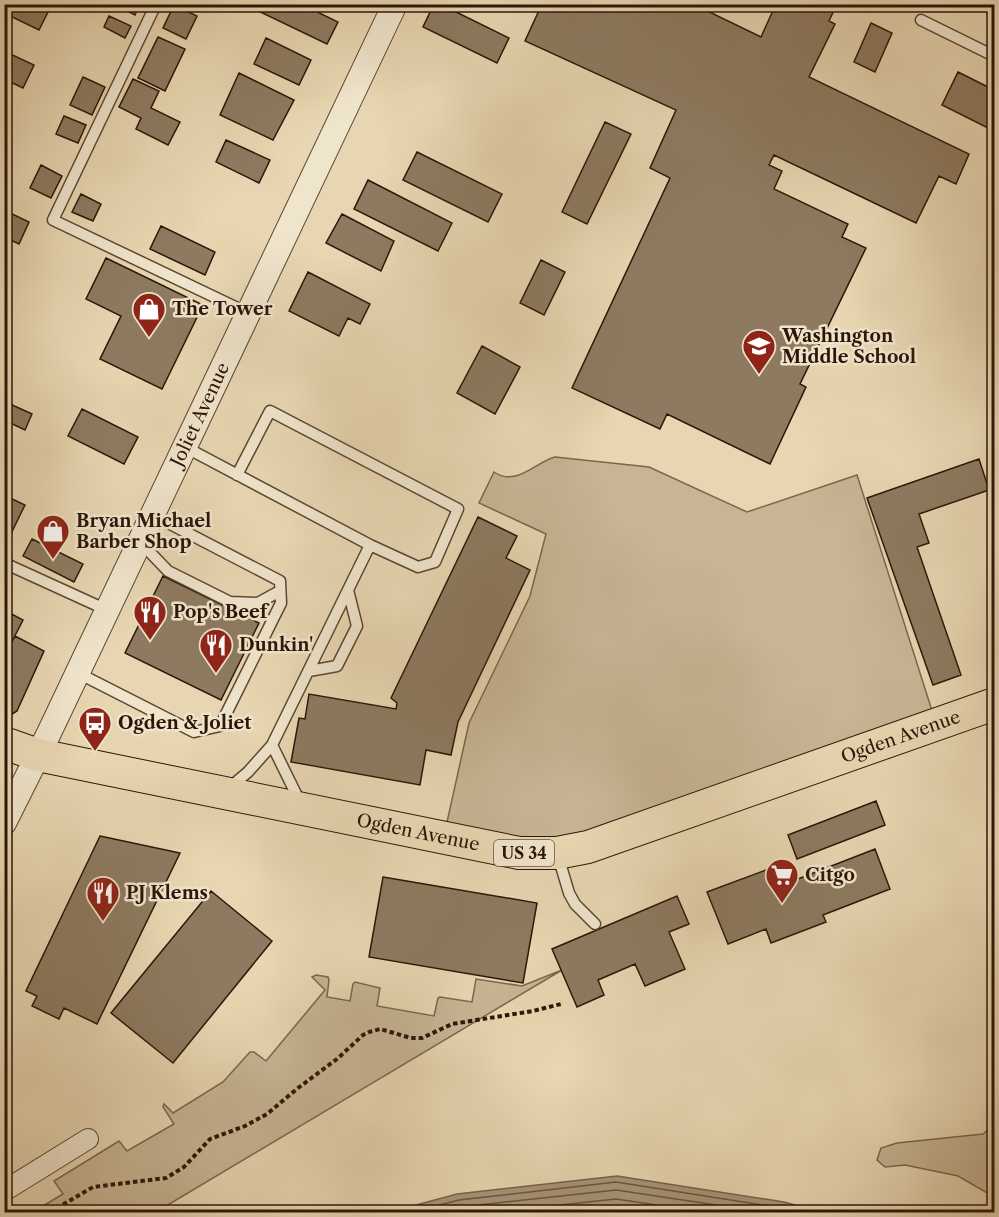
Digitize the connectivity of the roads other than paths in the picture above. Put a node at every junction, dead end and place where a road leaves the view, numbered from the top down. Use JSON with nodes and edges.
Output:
{"nodes":[{"id":1,"x":156,"y":4,"type":"edge"},
{"id":2,"x":395,"y":4,"type":"edge"},
{"id":3,"x":921,"y":20,"type":"dead end"},
{"id":4,"x":994,"y":56,"type":"edge"},
{"id":5,"x":248,"y":313,"type":"junction"},
{"id":6,"x":185,"y":447,"type":"junction"},
{"id":7,"x":237,"y":475,"type":"junction"},
{"id":8,"x":153,"y":515,"type":"junction"},
{"id":9,"x":140,"y":542,"type":"junction"},
{"id":10,"x":370,"y":545,"type":"junction"},
{"id":11,"x":4,"y":563,"type":"edge"},
{"id":12,"x":348,"y":590,"type":"junction"},
{"id":13,"x":280,"y":591,"type":"junction"},
{"id":14,"x":107,"y":611,"type":"junction"},
{"id":15,"x":309,"y":671,"type":"junction"},
{"id":16,"x":78,"y":673,"type":"junction"},
{"id":17,"x":994,"y":705,"type":"edge"},
{"id":18,"x":4,"y":743,"type":"edge"},
{"id":19,"x":272,"y":745,"type":"junction"},
{"id":20,"x":39,"y":755,"type":"junction"},
{"id":21,"x":224,"y":793,"type":"junction"},
{"id":22,"x":303,"y":809,"type":"junction"},
{"id":23,"x":4,"y":823,"type":"edge"},
{"id":24,"x":557,"y":853,"type":"junction"},
{"id":25,"x":595,"y":924,"type":"dead end"},
{"id":26,"x":88,"y":1139,"type":"dead end"},
{"id":27,"x":7,"y":1184,"type":"edge"}],
"edges":[{"from":1,"to":5,"type":"lane"},
{"from":2,"to":5,"type":"street","name":"Joliet Avenue"},
{"from":3,"to":4,"type":"lane"},
{"from":5,"to":6,"type":"street","name":"Joliet Avenue"},
{"from":6,"to":7,"type":"lane"},
{"from":6,"to":8,"type":"street","name":"Joliet Avenue"},
{"from":7,"to":10,"type":"lane"},
{"from":7,"to":10,"type":"lane"},
{"from":8,"to":9,"type":"street","name":"Joliet Avenue"},
{"from":8,"to":13,"type":"lane"},
{"from":9,"to":13,"type":"lane"},
{"from":9,"to":14,"type":"street","name":"Joliet Avenue"},
{"from":10,"to":12,"type":"lane"},
{"from":11,"to":14,"type":"lane"},
{"from":12,"to":15,"type":"lane"},
{"from":12,"to":15,"type":"lane"},
{"from":13,"to":16,"type":"lane"},
{"from":14,"to":16,"type":"street","name":"Joliet Avenue"},
{"from":15,"to":19,"type":"lane"},
{"from":16,"to":20,"type":"street","name":"Joliet Avenue"},
{"from":17,"to":24,"type":"main road","name":"Ogden Avenue","number":"US 34"},
{"from":18,"to":20,"type":"main road","name":"Ogden Avenue","number":"US 34"},
{"from":19,"to":21,"type":"lane"},
{"from":19,"to":22,"type":"lane"},
{"from":20,"to":21,"type":"main road","name":"Ogden Avenue","number":"US 34"},
{"from":20,"to":23,"type":"street","name":"Joliet Avenue"},
{"from":21,"to":22,"type":"main road","name":"Ogden Avenue","number":"US 34"},
{"from":22,"to":24,"type":"main road","name":"Ogden Avenue","number":"US 34"},
{"from":24,"to":25,"type":"lane"},
{"from":26,"to":27,"type":"street"}]}
